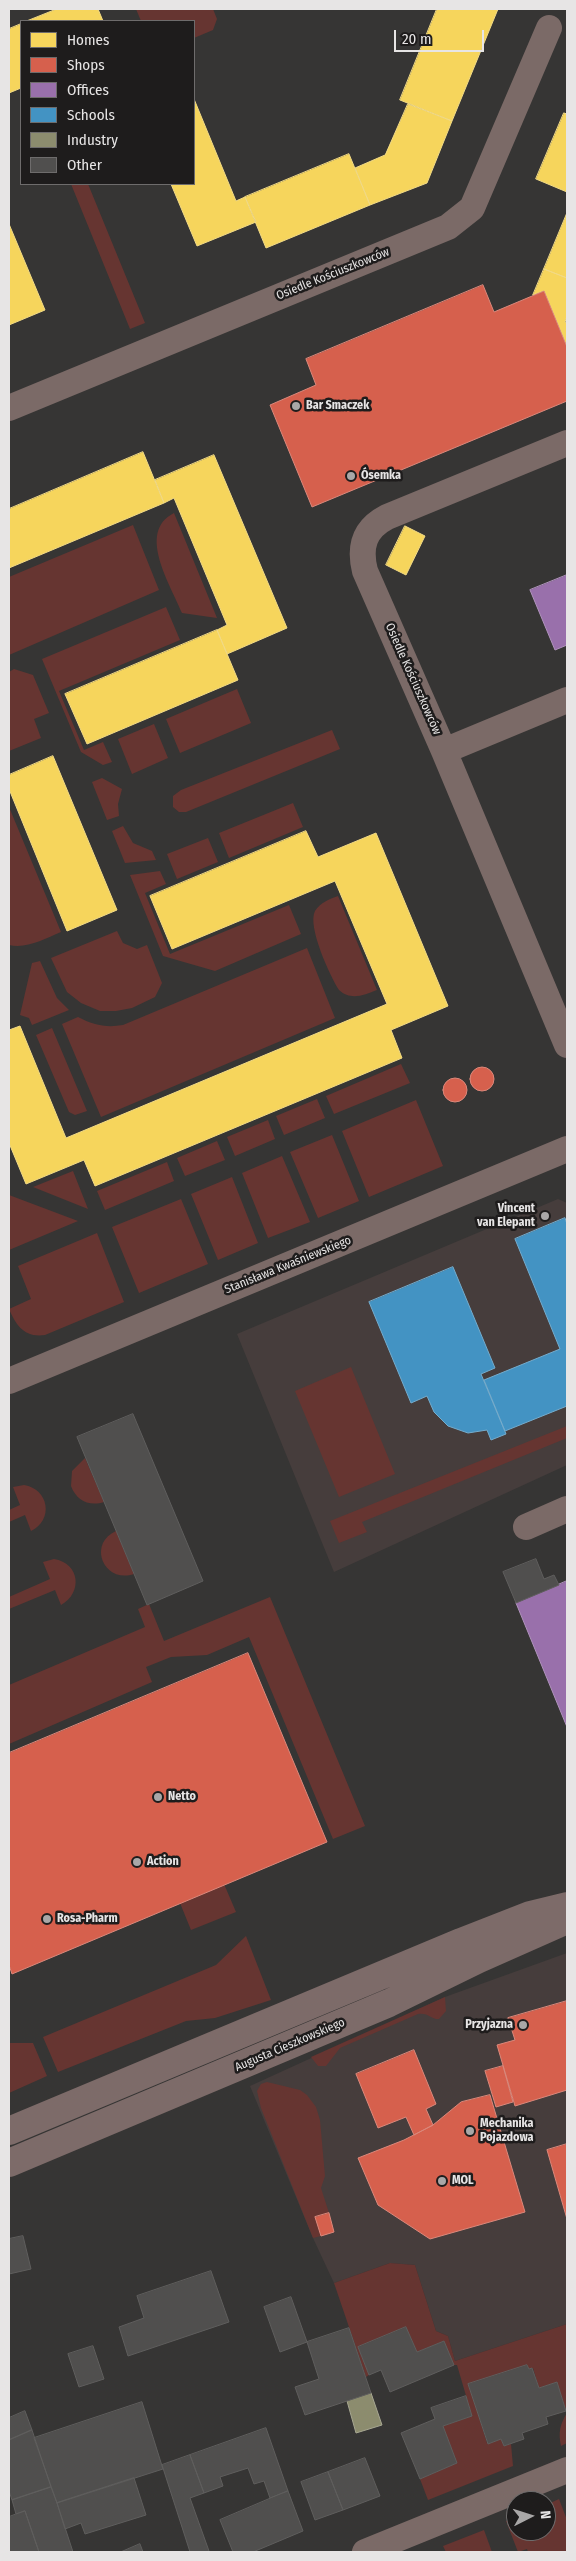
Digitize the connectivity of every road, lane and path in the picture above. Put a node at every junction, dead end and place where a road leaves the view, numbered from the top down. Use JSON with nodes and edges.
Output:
{"nodes":[{"id":1,"x":549,"y":28,"type":"dead end"},
{"id":2,"x":9,"y":408,"type":"edge"},
{"id":3,"x":567,"y":443,"type":"edge"},
{"id":4,"x":567,"y":700,"type":"edge"},
{"id":5,"x":444,"y":751,"type":"junction"},
{"id":6,"x":560,"y":1005,"type":"edge"},
{"id":7,"x":567,"y":1045,"type":"edge"},
{"id":8,"x":567,"y":1150,"type":"edge"},
{"id":9,"x":9,"y":1380,"type":"edge"},
{"id":10,"x":567,"y":1509,"type":"edge"},
{"id":11,"x":526,"y":1527,"type":"dead end"},
{"id":12,"x":567,"y":1906,"type":"edge"},
{"id":13,"x":567,"y":1920,"type":"edge"},
{"id":14,"x":9,"y":2130,"type":"edge"},
{"id":15,"x":9,"y":2163,"type":"edge"},
{"id":16,"x":567,"y":2470,"type":"edge"},
{"id":17,"x":365,"y":2552,"type":"edge"}],
"edges":[{"from":1,"to":2,"type":"street","name":"Osiedle Kościuszkowców"},
{"from":3,"to":5,"type":"street","name":"Osiedle Kościuszkowców"},
{"from":4,"to":5,"type":"street","name":"Osiedle Kościuszkowców"},
{"from":5,"to":6,"type":"street","name":"Osiedle Kościuszkowców"},
{"from":6,"to":7,"type":"street","name":"Osiedle Kościuszkowców"},
{"from":8,"to":9,"type":"street","name":"Stanisława Kwaśniewskiego"},
{"from":10,"to":11,"type":"street"},
{"from":12,"to":14,"type":"street"},
{"from":13,"to":15,"type":"street","name":"Augusta Cieszkowskiego"},
{"from":16,"to":17,"type":"street"}]}
